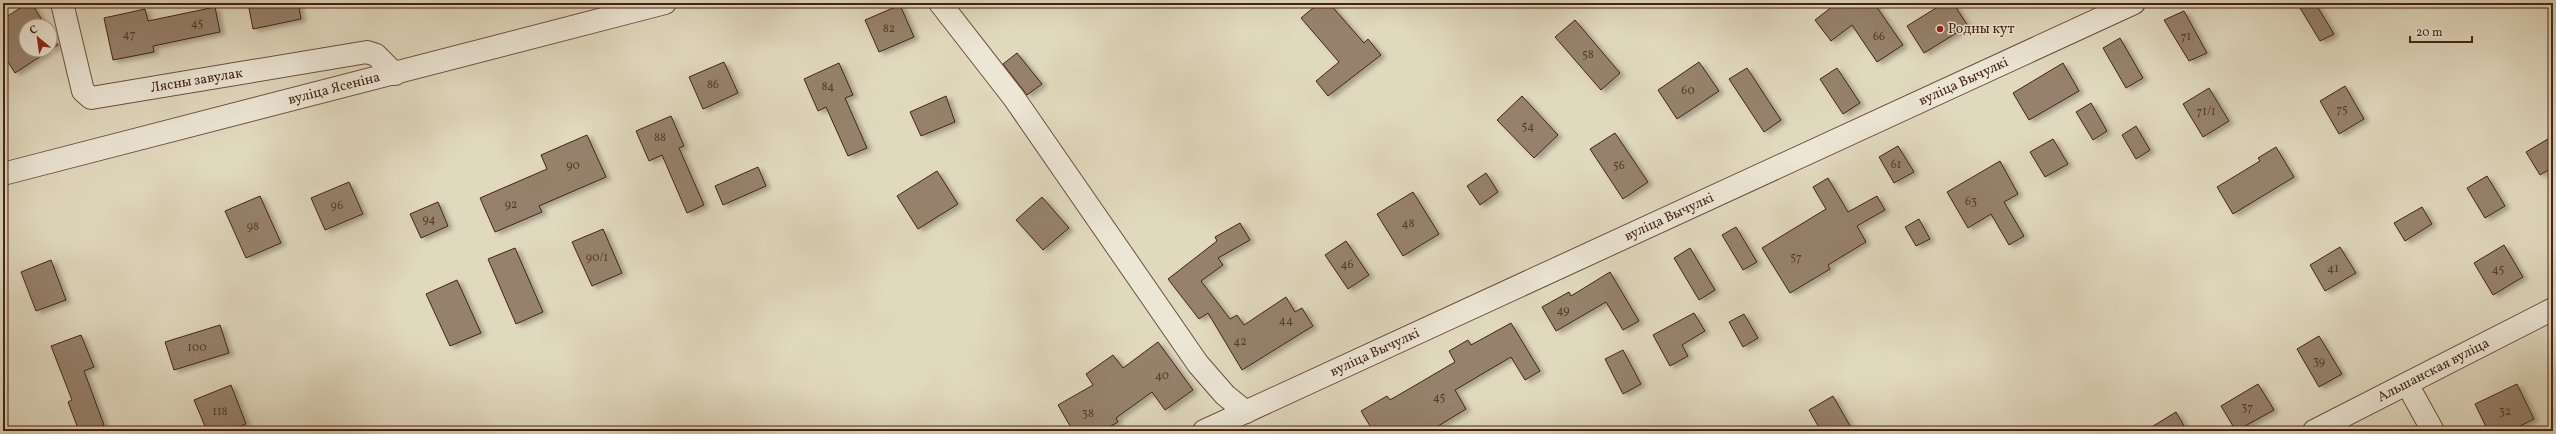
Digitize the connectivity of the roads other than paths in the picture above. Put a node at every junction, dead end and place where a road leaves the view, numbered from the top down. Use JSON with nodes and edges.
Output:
{"nodes":[{"id":1,"x":62,"y":3,"type":"edge"},
{"id":2,"x":665,"y":3,"type":"edge"},
{"id":3,"x":940,"y":3,"type":"edge"},
{"id":4,"x":2134,"y":3,"type":"edge"},
{"id":5,"x":394,"y":74,"type":"junction"},
{"id":6,"x":3,"y":174,"type":"edge"},
{"id":7,"x":2553,"y":309,"type":"edge"},
{"id":8,"x":2407,"y":384,"type":"junction"},
{"id":9,"x":1246,"y":412,"type":"junction"},
{"id":10,"x":1204,"y":431,"type":"edge"},
{"id":11,"x":2314,"y":431,"type":"edge"},
{"id":12,"x":2433,"y":431,"type":"edge"}],
"edges":[{"from":1,"to":5,"type":"street","name":"Лясны завулак"},
{"from":2,"to":5,"type":"street","name":"вуліца Ясеніна"},
{"from":3,"to":9,"type":"street"},
{"from":4,"to":9,"type":"street","name":"вуліца Вычулкі"},
{"from":5,"to":6,"type":"street","name":"вуліца Ясеніна"},
{"from":7,"to":8,"type":"street","name":"Альшанская вуліца"},
{"from":8,"to":11,"type":"street","name":"Альшанская вуліца"},
{"from":8,"to":12,"type":"street"},
{"from":9,"to":10,"type":"street","name":"вуліца Вычулкі"}]}
